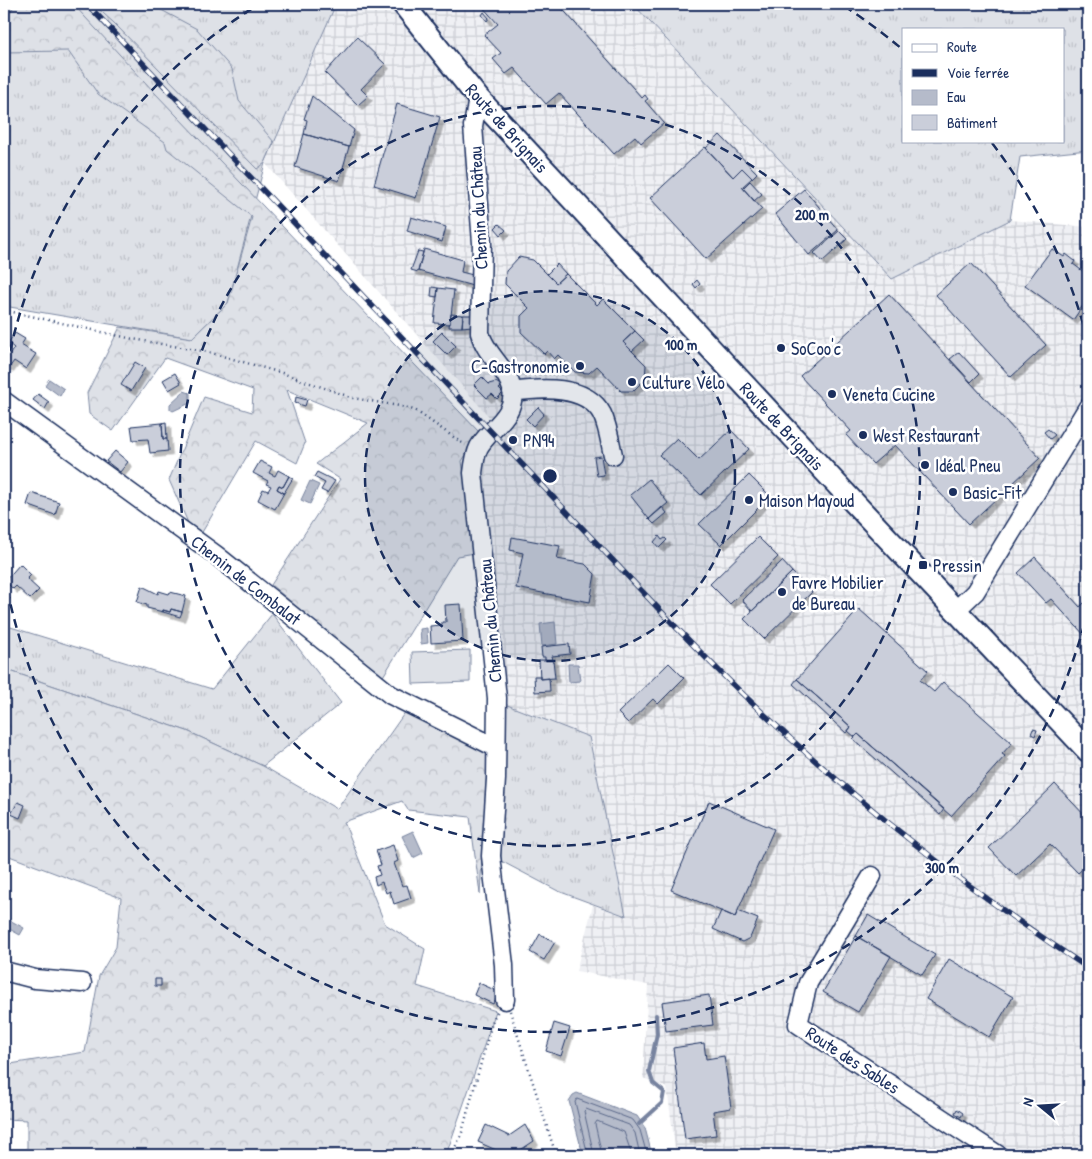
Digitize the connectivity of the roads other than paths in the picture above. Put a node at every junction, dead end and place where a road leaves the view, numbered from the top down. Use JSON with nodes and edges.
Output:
{"nodes":[{"id":1,"x":403,"y":4,"type":"edge"},
{"id":2,"x":478,"y":98,"type":"junction"},
{"id":3,"x":512,"y":392,"type":"junction"},
{"id":4,"x":4,"y":401,"type":"edge"},
{"id":5,"x":1088,"y":407,"type":"edge"},
{"id":6,"x":613,"y":455,"type":"dead end"},
{"id":7,"x":955,"y":611,"type":"junction"},
{"id":8,"x":495,"y":747,"type":"junction"},
{"id":9,"x":1088,"y":751,"type":"edge"},
{"id":10,"x":872,"y":876,"type":"dead end"},
{"id":11,"x":4,"y":971,"type":"edge"},
{"id":12,"x":82,"y":983,"type":"dead end"},
{"id":13,"x":506,"y":1000,"type":"road end"},
{"id":14,"x":998,"y":1155,"type":"edge"}],
"edges":[{"from":1,"to":2,"type":"main road","name":"Route de Brignais"},
{"from":2,"to":3,"type":"street","name":"Chemin du Château"},
{"from":2,"to":7,"type":"main road","name":"Route de Brignais"},
{"from":3,"to":6,"type":"street"},
{"from":3,"to":8,"type":"street","name":"Chemin du Château"},
{"from":4,"to":8,"type":"street","name":"Chemin de Combalat"},
{"from":5,"to":7,"type":"street"},
{"from":7,"to":9,"type":"main road","name":"Route de Brignais"},
{"from":8,"to":13,"type":"street","name":"Chemin du Château"},
{"from":10,"to":14,"type":"street","name":"Route des Sables"},
{"from":11,"to":12,"type":"street"}]}
